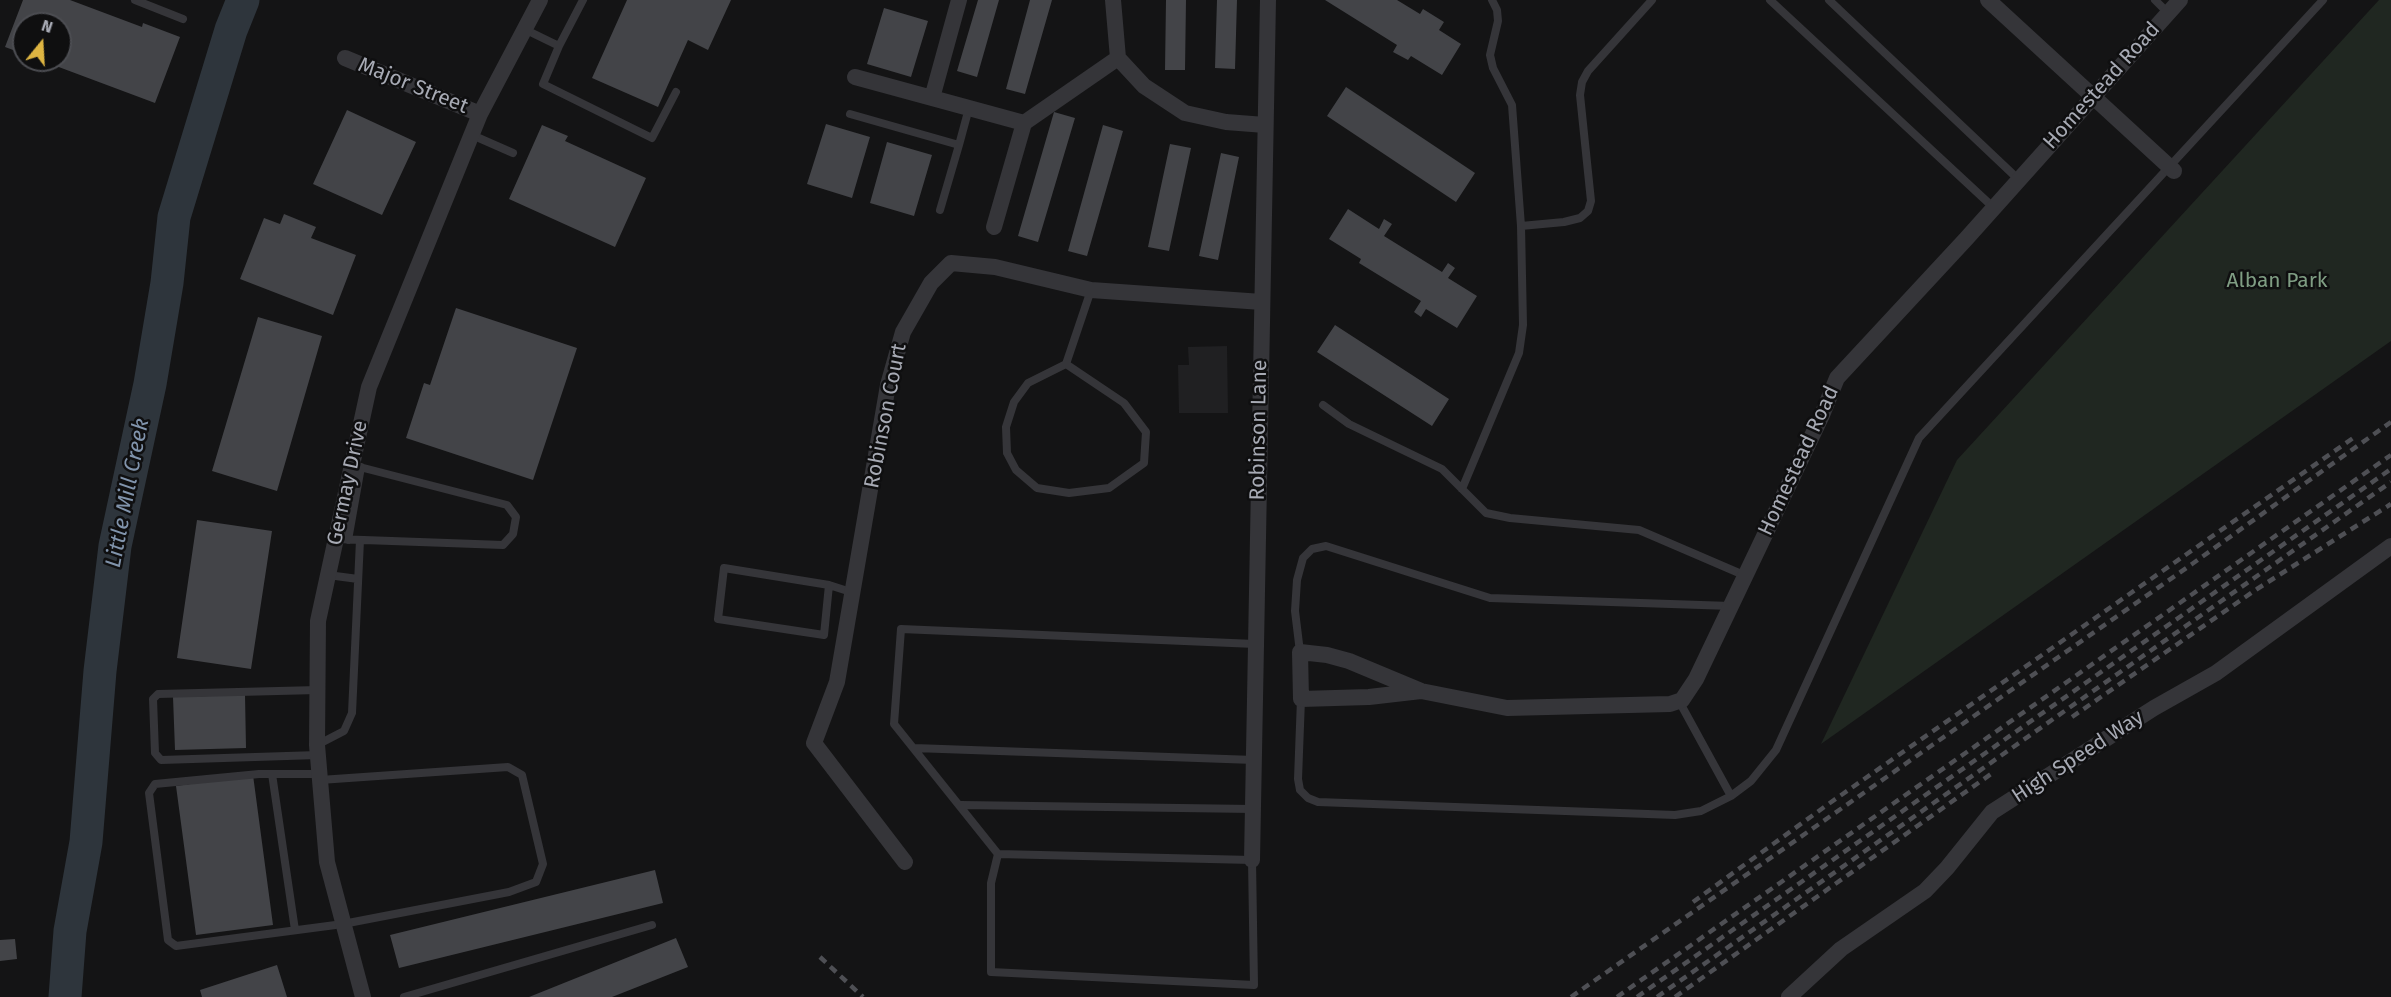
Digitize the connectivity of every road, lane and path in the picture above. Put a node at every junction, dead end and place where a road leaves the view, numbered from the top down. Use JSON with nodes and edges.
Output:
{"nodes":[{"id":1,"x":135,"y":0,"type":"edge"},
{"id":2,"x":540,"y":0,"type":"edge"},
{"id":3,"x":584,"y":0,"type":"edge"},
{"id":4,"x":959,"y":0,"type":"edge"},
{"id":5,"x":1113,"y":0,"type":"edge"},
{"id":6,"x":1268,"y":0,"type":"edge"},
{"id":7,"x":1492,"y":0,"type":"edge"},
{"id":8,"x":1652,"y":0,"type":"edge"},
{"id":9,"x":1770,"y":0,"type":"edge"},
{"id":10,"x":1829,"y":0,"type":"edge"},
{"id":11,"x":1988,"y":0,"type":"edge"},
{"id":12,"x":2155,"y":0,"type":"edge"},
{"id":13,"x":2180,"y":0,"type":"edge"},
{"id":14,"x":2323,"y":0,"type":"edge"},
{"id":15,"x":2168,"y":13,"type":"junction"},
{"id":16,"x":183,"y":19,"type":"dead end"},
{"id":17,"x":524,"y":29,"type":"junction"},
{"id":18,"x":559,"y":46,"type":"junction"},
{"id":19,"x":345,"y":58,"type":"dead end"},
{"id":20,"x":1118,"y":58,"type":"junction"},
{"id":21,"x":855,"y":77,"type":"dead end"},
{"id":22,"x":676,"y":92,"type":"dead end"},
{"id":23,"x":2092,"y":96,"type":"junction"},
{"id":24,"x":932,"y":98,"type":"junction"},
{"id":25,"x":969,"y":108,"type":"junction"},
{"id":26,"x":480,"y":114,"type":"junction"},
{"id":27,"x":850,"y":114,"type":"dead end"},
{"id":28,"x":1024,"y":123,"type":"junction"},
{"id":29,"x":1265,"y":125,"type":"junction"},
{"id":30,"x":472,"y":135,"type":"junction"},
{"id":31,"x":959,"y":145,"type":"junction"},
{"id":32,"x":513,"y":153,"type":"dead end"},
{"id":33,"x":2171,"y":169,"type":"junction"},
{"id":34,"x":2018,"y":179,"type":"junction"},
{"id":35,"x":1994,"y":207,"type":"junction"},
{"id":36,"x":940,"y":210,"type":"dead end"},
{"id":37,"x":1521,"y":226,"type":"junction"},
{"id":38,"x":994,"y":227,"type":"dead end"},
{"id":39,"x":1091,"y":290,"type":"junction"},
{"id":40,"x":1262,"y":302,"type":"junction"},
{"id":41,"x":1066,"y":364,"type":"junction"},
{"id":42,"x":1323,"y":405,"type":"dead end"},
{"id":43,"x":356,"y":466,"type":"junction"},
{"id":44,"x":1462,"y":489,"type":"junction"},
{"id":45,"x":342,"y":539,"type":"junction"},
{"id":46,"x":360,"y":540,"type":"junction"},
{"id":47,"x":2391,"y":546,"type":"edge"},
{"id":48,"x":328,"y":575,"type":"junction"},
{"id":49,"x":1746,"y":576,"type":"junction"},
{"id":50,"x":358,"y":579,"type":"junction"},
{"id":51,"x":829,"y":585,"type":"junction"},
{"id":52,"x":854,"y":593,"type":"junction"},
{"id":53,"x":1731,"y":606,"type":"junction"},
{"id":54,"x":1256,"y":644,"type":"junction"},
{"id":55,"x":1300,"y":652,"type":"junction"},
{"id":56,"x":318,"y":690,"type":"junction"},
{"id":57,"x":1421,"y":691,"type":"junction"},
{"id":58,"x":1301,"y":699,"type":"junction"},
{"id":59,"x":1679,"y":701,"type":"junction"},
{"id":60,"x":914,"y":748,"type":"junction"},
{"id":61,"x":318,"y":750,"type":"junction"},
{"id":62,"x":1254,"y":760,"type":"junction"},
{"id":63,"x":272,"y":774,"type":"junction"},
{"id":64,"x":320,"y":777,"type":"junction"},
{"id":65,"x":1731,"y":796,"type":"junction"},
{"id":66,"x":961,"y":805,"type":"junction"},
{"id":67,"x":1253,"y":809,"type":"junction"},
{"id":68,"x":998,"y":854,"type":"junction"},
{"id":69,"x":1252,"y":860,"type":"junction"},
{"id":70,"x":905,"y":862,"type":"dead end"},
{"id":71,"x":343,"y":924,"type":"junction"},
{"id":72,"x":652,"y":925,"type":"dead end"},
{"id":73,"x":295,"y":930,"type":"junction"},
{"id":74,"x":363,"y":997,"type":"edge"},
{"id":75,"x":404,"y":997,"type":"edge"},
{"id":76,"x":1789,"y":997,"type":"edge"}],
"edges":[{"from":1,"to":16,"type":"lane"},
{"from":2,"to":17,"type":"street","name":"Germay Drive"},
{"from":3,"to":18,"type":"lane"},
{"from":4,"to":24,"type":"street"},
{"from":5,"to":20,"type":"street"},
{"from":6,"to":29,"type":"street","name":"Robinson Lane"},
{"from":7,"to":37,"type":"lane"},
{"from":8,"to":37,"type":"lane"},
{"from":9,"to":35,"type":"lane"},
{"from":10,"to":34,"type":"lane"},
{"from":11,"to":23,"type":"street"},
{"from":12,"to":15,"type":"lane"},
{"from":13,"to":15,"type":"street","name":"Homestead Road"},
{"from":14,"to":33,"type":"lane"},
{"from":15,"to":23,"type":"street","name":"Homestead Road"},
{"from":17,"to":18,"type":"lane"},
{"from":17,"to":26,"type":"street","name":"Germay Drive"},
{"from":18,"to":22,"type":"lane"},
{"from":19,"to":26,"type":"street","name":"Major Street"},
{"from":20,"to":28,"type":"street"},
{"from":20,"to":29,"type":"street"},
{"from":21,"to":24,"type":"street"},
{"from":23,"to":33,"type":"street"},
{"from":23,"to":34,"type":"street","name":"Homestead Road"},
{"from":24,"to":25,"type":"street"},
{"from":25,"to":28,"type":"street"},
{"from":25,"to":31,"type":"lane"},
{"from":26,"to":30,"type":"street","name":"Germay Drive"},
{"from":27,"to":31,"type":"lane"},
{"from":28,"to":38,"type":"street"},
{"from":29,"to":40,"type":"street","name":"Robinson Lane"},
{"from":30,"to":32,"type":"lane"},
{"from":30,"to":43,"type":"street","name":"Germay Drive"},
{"from":31,"to":36,"type":"lane"},
{"from":33,"to":65,"type":"lane"},
{"from":34,"to":35,"type":"street","name":"Homestead Road"},
{"from":35,"to":49,"type":"street","name":"Homestead Road"},
{"from":37,"to":44,"type":"lane"},
{"from":39,"to":40,"type":"street","name":"Robinson Court"},
{"from":39,"to":41,"type":"lane"},
{"from":39,"to":52,"type":"street","name":"Robinson Court"},
{"from":40,"to":54,"type":"street","name":"Robinson Lane"},
{"from":41,"to":41,"type":"lane"},
{"from":42,"to":44,"type":"lane"},
{"from":43,"to":45,"type":"street","name":"Germay Drive"},
{"from":43,"to":46,"type":"lane"},
{"from":44,"to":49,"type":"lane"},
{"from":45,"to":46,"type":"lane"},
{"from":45,"to":48,"type":"street","name":"Germay Drive"},
{"from":46,"to":50,"type":"lane"},
{"from":47,"to":76,"type":"street","name":"High Speed Way"},
{"from":48,"to":50,"type":"lane"},
{"from":48,"to":56,"type":"street","name":"Germay Drive"},
{"from":49,"to":53,"type":"street","name":"Homestead Road"},
{"from":50,"to":61,"type":"lane"},
{"from":51,"to":51,"type":"lane"},
{"from":51,"to":52,"type":"lane"},
{"from":52,"to":70,"type":"street","name":"Robinson Court"},
{"from":53,"to":55,"type":"lane"},
{"from":53,"to":59,"type":"street","name":"Homestead Road"},
{"from":54,"to":60,"type":"lane"},
{"from":54,"to":62,"type":"street","name":"Robinson Lane"},
{"from":55,"to":57,"type":"street"},
{"from":55,"to":58,"type":"street"},
{"from":56,"to":61,"type":"street","name":"Germay Drive"},
{"from":56,"to":61,"type":"lane"},
{"from":57,"to":58,"type":"street"},
{"from":57,"to":59,"type":"street"},
{"from":58,"to":65,"type":"lane"},
{"from":59,"to":65,"type":"lane"},
{"from":60,"to":62,"type":"lane"},
{"from":60,"to":66,"type":"lane"},
{"from":61,"to":64,"type":"street","name":"Germay Drive"},
{"from":62,"to":67,"type":"street","name":"Robinson Lane"},
{"from":63,"to":64,"type":"lane"},
{"from":63,"to":73,"type":"lane"},
{"from":63,"to":73,"type":"lane"},
{"from":64,"to":71,"type":"street","name":"Germay Drive"},
{"from":64,"to":71,"type":"lane"},
{"from":66,"to":67,"type":"lane"},
{"from":66,"to":68,"type":"lane"},
{"from":67,"to":69,"type":"street","name":"Robinson Lane"},
{"from":68,"to":69,"type":"lane"},
{"from":68,"to":69,"type":"lane"},
{"from":71,"to":73,"type":"lane"},
{"from":71,"to":74,"type":"street","name":"Germay Drive"},
{"from":72,"to":75,"type":"lane"}]}
